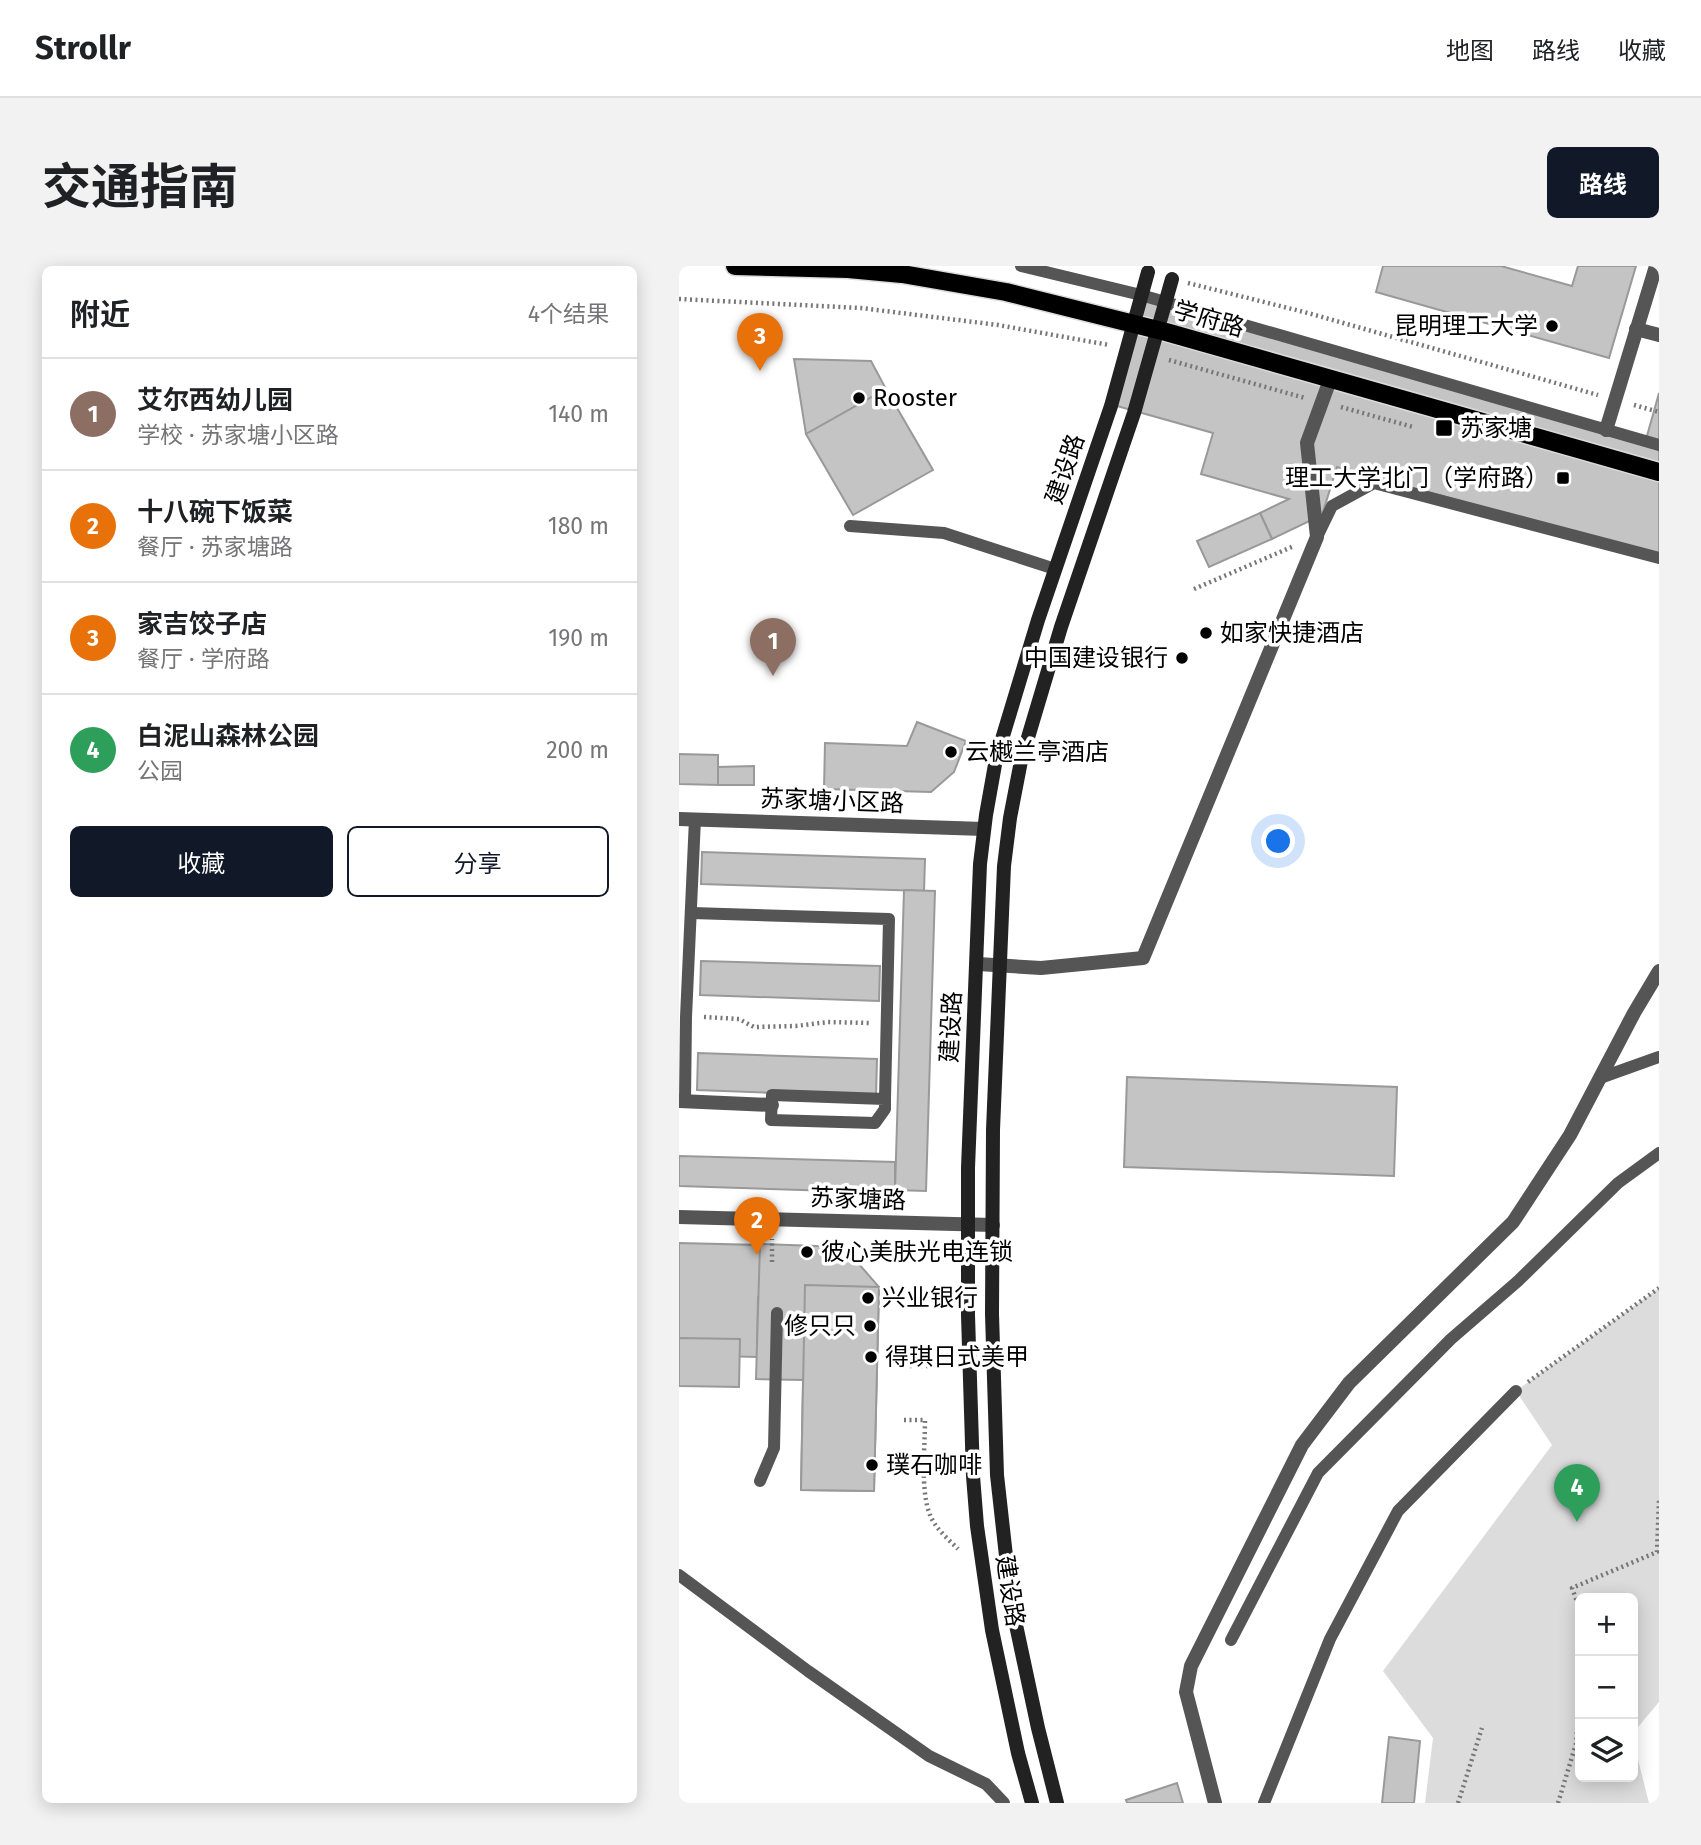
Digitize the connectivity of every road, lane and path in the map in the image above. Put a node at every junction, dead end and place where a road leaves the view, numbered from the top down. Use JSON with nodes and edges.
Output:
{"nodes":[{"id":1,"x":735,"y":266,"type":"edge"},
{"id":2,"x":1656,"y":266,"type":"edge"},
{"id":3,"x":1030,"y":267,"type":"edge"},
{"id":4,"x":1148,"y":272,"type":"dead end"},
{"id":5,"x":1176,"y":280,"type":"joint"},
{"id":6,"x":1141,"y":295,"type":"junction"},
{"id":7,"x":679,"y":299,"type":"edge"},
{"id":8,"x":1165,"y":303,"type":"junction"},
{"id":9,"x":1134,"y":324,"type":"junction"},
{"id":10,"x":1636,"y":329,"type":"junction"},
{"id":11,"x":1158,"y":330,"type":"junction"},
{"id":12,"x":1659,"y":335,"type":"edge"},
{"id":13,"x":1127,"y":348,"type":"junction"},
{"id":14,"x":1330,"y":380,"type":"junction"},
{"id":15,"x":1615,"y":399,"type":"junction"},
{"id":16,"x":1659,"y":412,"type":"edge"},
{"id":17,"x":1606,"y":430,"type":"junction"},
{"id":18,"x":1659,"y":445,"type":"edge"},
{"id":19,"x":1659,"y":472,"type":"edge"},
{"id":20,"x":850,"y":526,"type":"dead end"},
{"id":21,"x":1317,"y":537,"type":"junction"},
{"id":22,"x":1659,"y":558,"type":"edge"},
{"id":23,"x":1055,"y":569,"type":"junction"},
{"id":24,"x":1194,"y":589,"type":"dead end"},
{"id":25,"x":679,"y":819,"type":"edge"},
{"id":26,"x":695,"y":819,"type":"junction"},
{"id":27,"x":984,"y":829,"type":"junction"},
{"id":28,"x":692,"y":913,"type":"junction"},
{"id":29,"x":978,"y":964,"type":"junction"},
{"id":30,"x":999,"y":965,"type":"junction"},
{"id":31,"x":1659,"y":971,"type":"edge"},
{"id":32,"x":686,"y":1017,"type":"junction"},
{"id":33,"x":886,"y":1023,"type":"junction"},
{"id":34,"x":1659,"y":1057,"type":"edge"},
{"id":35,"x":1600,"y":1078,"type":"junction"},
{"id":36,"x":885,"y":1099,"type":"junction"},
{"id":37,"x":682,"y":1101,"type":"edge"},
{"id":38,"x":772,"y":1105,"type":"junction"},
{"id":39,"x":1659,"y":1153,"type":"edge"},
{"id":40,"x":679,"y":1217,"type":"edge"},
{"id":41,"x":968,"y":1225,"type":"junction"},
{"id":42,"x":993,"y":1225,"type":"junction"},
{"id":43,"x":1659,"y":1288,"type":"edge"},
{"id":44,"x":777,"y":1313,"type":"dead end"},
{"id":45,"x":904,"y":1366,"type":"dead end"},
{"id":46,"x":937,"y":1366,"type":"dead end"},
{"id":47,"x":1516,"y":1391,"type":"joint"},
{"id":48,"x":904,"y":1420,"type":"dead end"},
{"id":49,"x":760,"y":1481,"type":"dead end"},
{"id":50,"x":1659,"y":1500,"type":"edge"},
{"id":51,"x":958,"y":1549,"type":"dead end"},
{"id":52,"x":1658,"y":1553,"type":"edge"},
{"id":53,"x":679,"y":1575,"type":"edge"},
{"id":54,"x":1575,"y":1596,"type":"edge"},
{"id":55,"x":1231,"y":1640,"type":"dead end"},
{"id":56,"x":1578,"y":1719,"type":"edge"},
{"id":57,"x":1482,"y":1728,"type":"dead end"},
{"id":58,"x":1004,"y":1803,"type":"edge"},
{"id":59,"x":1032,"y":1803,"type":"edge"},
{"id":60,"x":1057,"y":1803,"type":"edge"},
{"id":61,"x":1215,"y":1803,"type":"edge"},
{"id":62,"x":1264,"y":1803,"type":"edge"},
{"id":63,"x":1458,"y":1803,"type":"edge"},
{"id":64,"x":1558,"y":1803,"type":"edge"}],
"edges":[{"from":1,"to":9,"type":"main road","name":"学府路"},
{"from":2,"to":10,"type":"street"},
{"from":3,"to":6,"type":"lane","name":"学府路"},
{"from":4,"to":6,"type":"street","name":"建设路"},
{"from":5,"to":8,"type":"street","name":"建设路"},
{"from":5,"to":15,"type":"path"},
{"from":6,"to":8,"type":"lane","name":"学府路"},
{"from":6,"to":9,"type":"street","name":"建设路"},
{"from":7,"to":13,"type":"path"},
{"from":8,"to":11,"type":"street","name":"建设路"},
{"from":8,"to":17,"type":"lane","name":"学府路"},
{"from":9,"to":11,"type":"main road","name":"学府路"},
{"from":9,"to":13,"type":"street","name":"建设路"},
{"from":10,"to":12,"type":"street"},
{"from":10,"to":15,"type":"street"},
{"from":11,"to":14,"type":"main road","name":"学府路"},
{"from":11,"to":30,"type":"street","name":"建设路"},
{"from":13,"to":23,"type":"street","name":"建设路"},
{"from":14,"to":19,"type":"main road","name":"学府路"},
{"from":14,"to":21,"type":"street"},
{"from":15,"to":16,"type":"path"},
{"from":15,"to":17,"type":"street"},
{"from":17,"to":18,"type":"lane","name":"学府路"},
{"from":20,"to":23,"type":"lane"},
{"from":21,"to":22,"type":"lane"},
{"from":21,"to":24,"type":"path"},
{"from":21,"to":30,"type":"street"},
{"from":23,"to":27,"type":"street","name":"建设路"},
{"from":25,"to":26,"type":"street","name":"苏家塘小区路"},
{"from":26,"to":27,"type":"street","name":"苏家塘小区路"},
{"from":26,"to":28,"type":"lane"},
{"from":27,"to":29,"type":"street","name":"建设路"},
{"from":28,"to":32,"type":"lane"},
{"from":28,"to":33,"type":"lane"},
{"from":29,"to":30,"type":"street"},
{"from":29,"to":41,"type":"street","name":"建设路"},
{"from":30,"to":42,"type":"street","name":"建设路"},
{"from":31,"to":35,"type":"street"},
{"from":32,"to":33,"type":"path"},
{"from":32,"to":37,"type":"lane"},
{"from":33,"to":36,"type":"lane"},
{"from":34,"to":35,"type":"lane"},
{"from":35,"to":61,"type":"street"},
{"from":36,"to":38,"type":"lane"},
{"from":36,"to":38,"type":"lane"},
{"from":37,"to":38,"type":"street"},
{"from":39,"to":55,"type":"lane"},
{"from":40,"to":41,"type":"street","name":"苏家塘路"},
{"from":41,"to":42,"type":"street","name":"苏家塘路"},
{"from":41,"to":59,"type":"street","name":"建设路"},
{"from":42,"to":60,"type":"street","name":"建设路"},
{"from":43,"to":47,"type":"path"},
{"from":44,"to":49,"type":"lane"},
{"from":45,"to":46,"type":"path"},
{"from":47,"to":62,"type":"lane"},
{"from":48,"to":51,"type":"path"},
{"from":50,"to":52,"type":"path"},
{"from":52,"to":54,"type":"path"},
{"from":53,"to":58,"type":"lane"},
{"from":56,"to":64,"type":"path"},
{"from":57,"to":63,"type":"path"}]}
